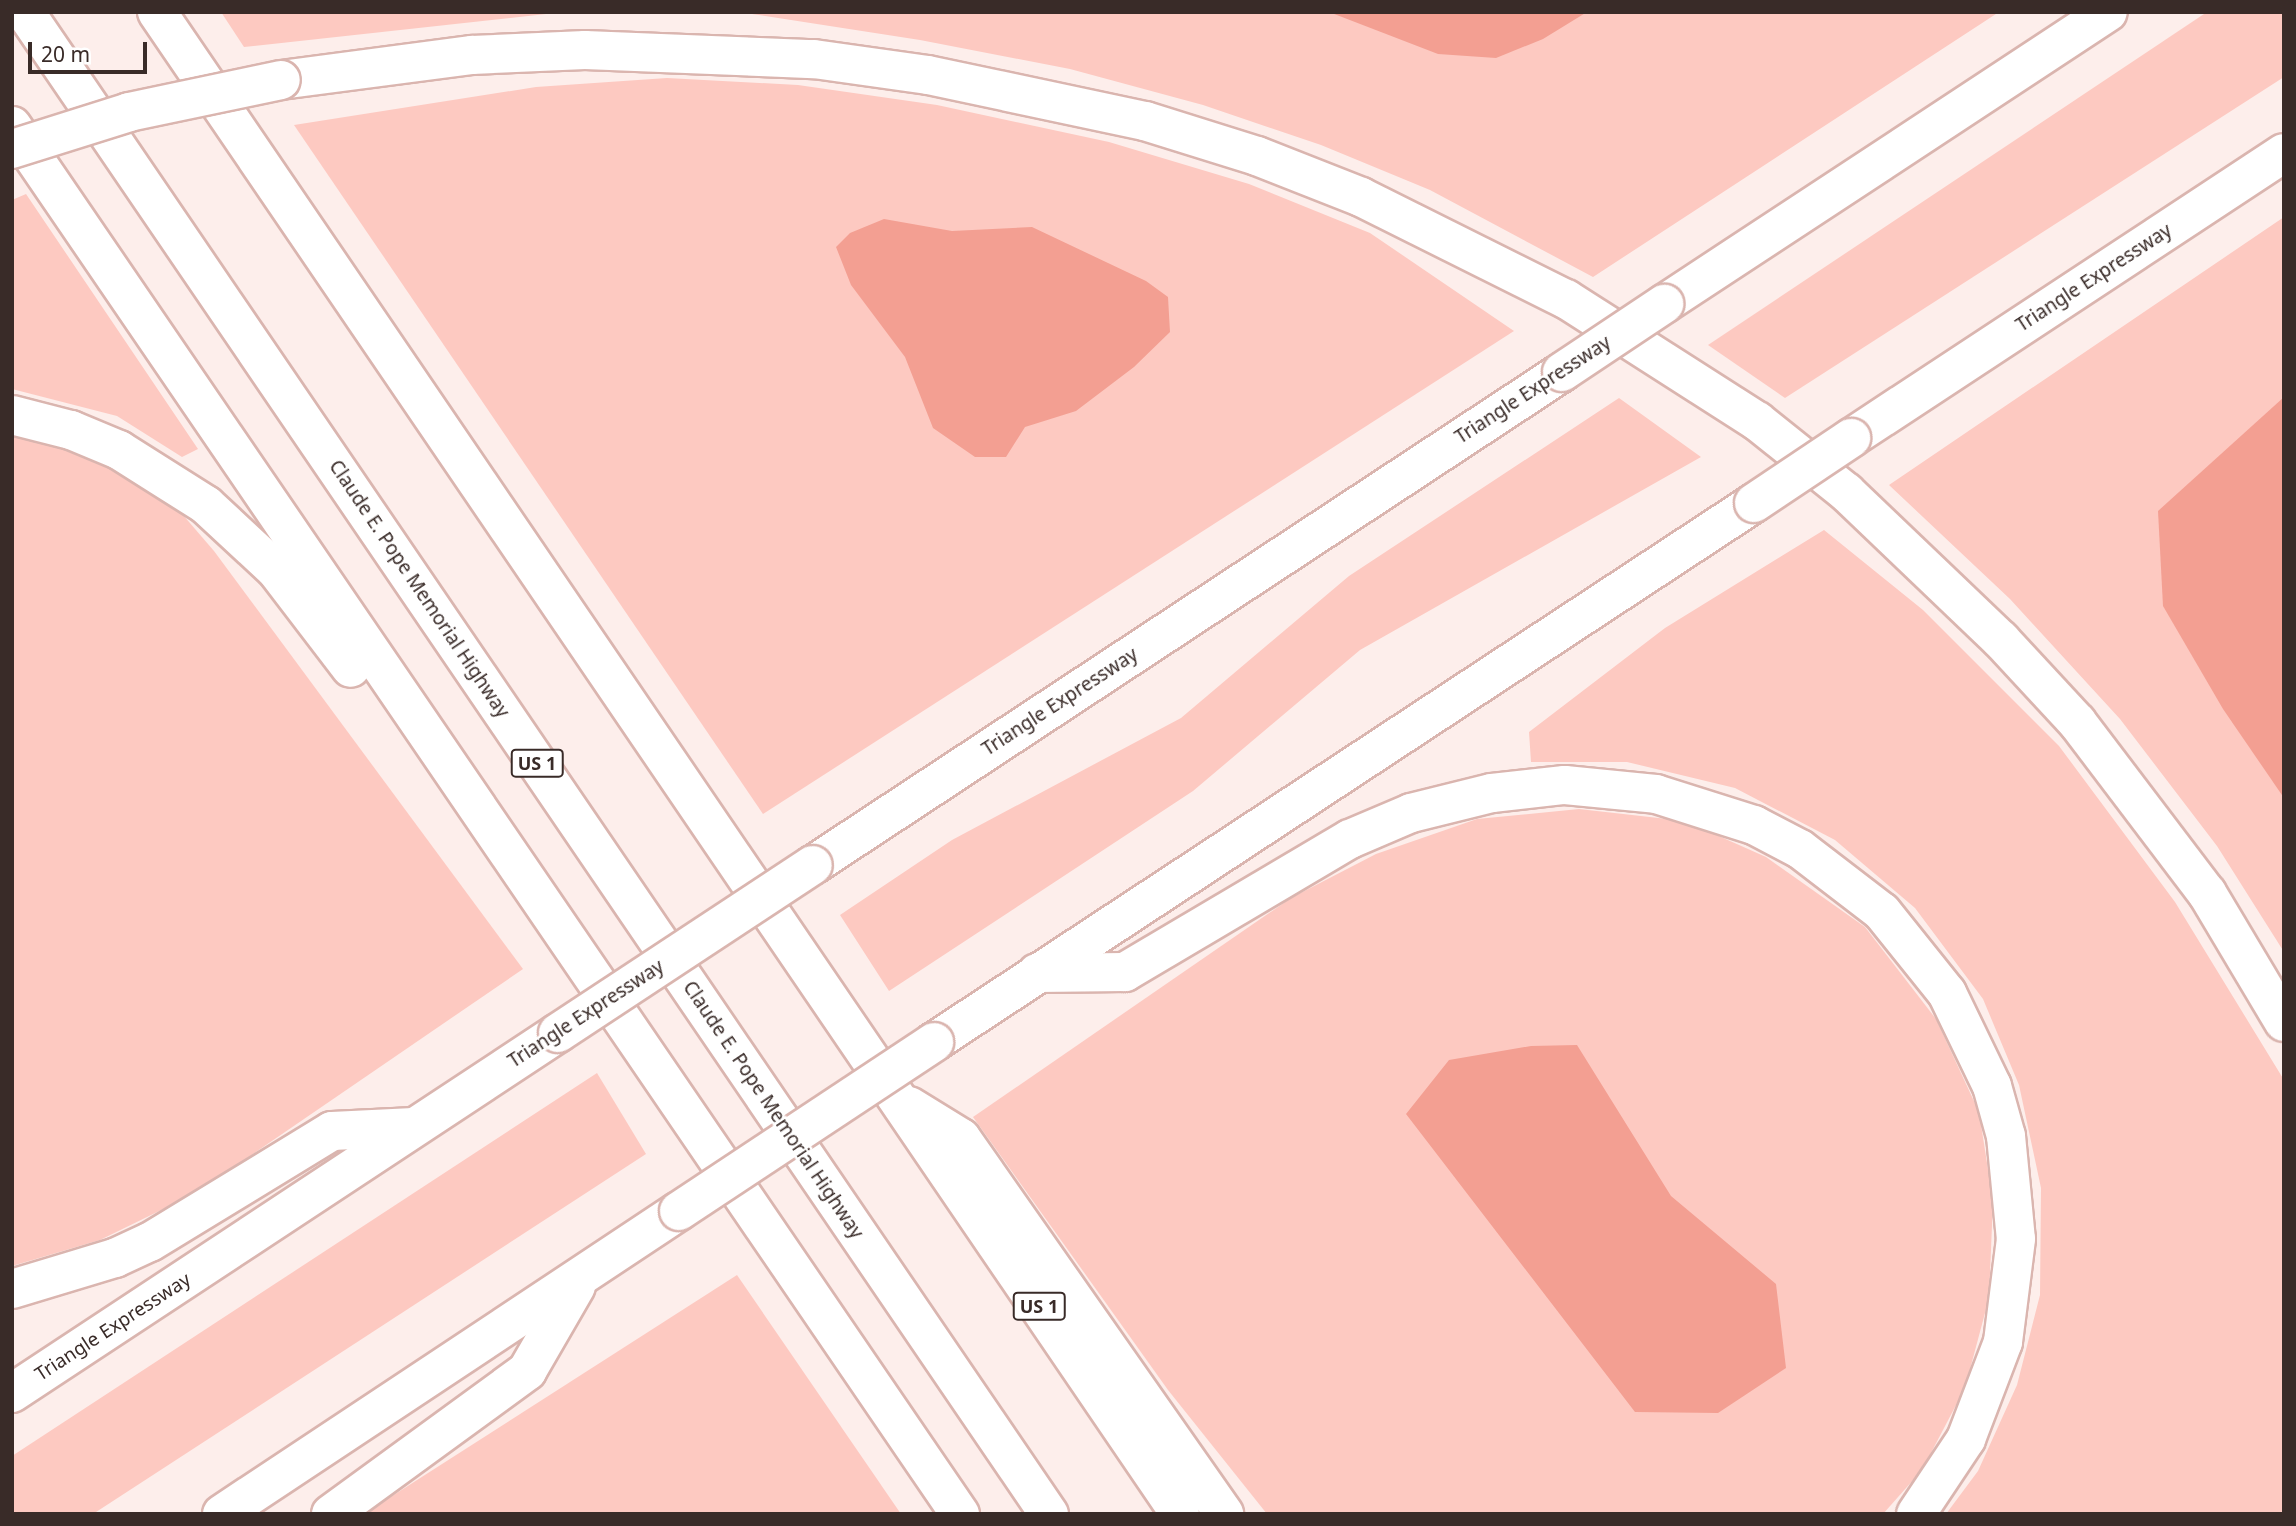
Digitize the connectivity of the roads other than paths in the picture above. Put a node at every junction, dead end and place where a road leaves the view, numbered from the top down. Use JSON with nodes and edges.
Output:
{"nodes":[{"id":1,"x":25,"y":12,"type":"edge"},
{"id":2,"x":158,"y":12,"type":"edge"},
{"id":3,"x":2108,"y":12,"type":"edge"},
{"id":4,"x":12,"y":127,"type":"edge"},
{"id":5,"x":12,"y":149,"type":"edge"},
{"id":6,"x":2284,"y":153,"type":"edge"},
{"id":7,"x":12,"y":415,"type":"edge"},
{"id":8,"x":448,"y":764,"type":"junction"},
{"id":9,"x":1037,"y":973,"type":"junction"},
{"id":10,"x":2284,"y":1022,"type":"edge"},
{"id":11,"x":897,"y":1099,"type":"junction"},
{"id":12,"x":416,"y":1127,"type":"junction"},
{"id":13,"x":798,"y":1276,"type":"junction"},
{"id":14,"x":579,"y":1279,"type":"junction"},
{"id":15,"x":12,"y":1289,"type":"edge"},
{"id":16,"x":12,"y":1393,"type":"edge"},
{"id":17,"x":222,"y":1514,"type":"edge"},
{"id":18,"x":331,"y":1514,"type":"edge"},
{"id":19,"x":929,"y":1514,"type":"edge"},
{"id":20,"x":960,"y":1514,"type":"edge"},
{"id":21,"x":1049,"y":1514,"type":"edge"},
{"id":22,"x":1180,"y":1514,"type":"edge"},
{"id":23,"x":1224,"y":1514,"type":"edge"},
{"id":24,"x":1916,"y":1514,"type":"edge"}],
"edges":[{"from":1,"to":21,"type":"highway","name":"Claude E. Pope Memorial Highway","number":"US 1"},
{"from":2,"to":11,"type":"highway","number":"US 1"},
{"from":3,"to":12,"type":"highway","name":"Triangle Expressway","bridge":true},
{"from":4,"to":8,"type":"highway"},
{"from":5,"to":10,"type":"highway","bridge":true},
{"from":6,"to":9,"type":"highway","name":"Triangle Expressway","bridge":true},
{"from":7,"to":8,"type":"highway"},
{"from":8,"to":13,"type":"highway"},
{"from":9,"to":14,"type":"highway","name":"Triangle Expressway","bridge":true},
{"from":9,"to":24,"type":"highway"},
{"from":11,"to":22,"type":"highway","number":"US 1"},
{"from":11,"to":23,"type":"highway"},
{"from":12,"to":15,"type":"highway"},
{"from":12,"to":16,"type":"highway","name":"Triangle Expressway"},
{"from":13,"to":19,"type":"highway"},
{"from":13,"to":20,"type":"highway"},
{"from":14,"to":17,"type":"highway","name":"Triangle Expressway"},
{"from":14,"to":18,"type":"highway"}]}
